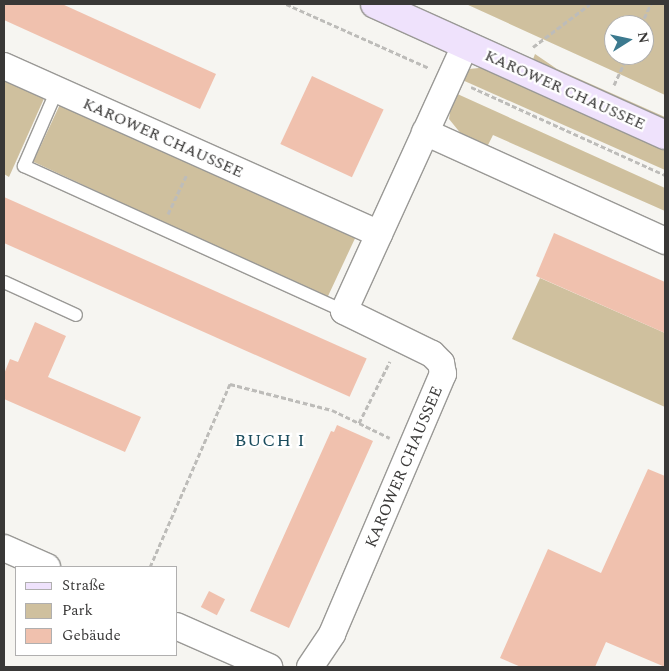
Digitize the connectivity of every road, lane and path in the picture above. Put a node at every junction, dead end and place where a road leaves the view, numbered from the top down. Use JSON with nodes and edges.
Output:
{"nodes":[{"id":1,"x":286,"y":4,"type":"edge"},
{"id":2,"x":375,"y":4,"type":"edge"},
{"id":3,"x":590,"y":4,"type":"edge"},
{"id":4,"x":465,"y":45,"type":"junction"},
{"id":5,"x":530,"y":49,"type":"dead end"},
{"id":6,"x":623,"y":65,"type":"edge"},
{"id":7,"x":4,"y":66,"type":"edge"},
{"id":8,"x":451,"y":78,"type":"junction"},
{"id":9,"x":57,"y":90,"type":"junction"},
{"id":10,"x":612,"y":90,"type":"dead end"},
{"id":11,"x":425,"y":132,"type":"junction"},
{"id":12,"x":665,"y":135,"type":"edge"},
{"id":13,"x":197,"y":152,"type":"junction"},
{"id":14,"x":665,"y":175,"type":"edge"},
{"id":15,"x":162,"y":228,"type":"junction"},
{"id":16,"x":379,"y":234,"type":"junction"},
{"id":17,"x":665,"y":242,"type":"edge"},
{"id":18,"x":4,"y":282,"type":"edge"},
{"id":19,"x":344,"y":311,"type":"junction"},
{"id":20,"x":76,"y":315,"type":"dead end"},
{"id":21,"x":400,"y":338,"type":"junction"},
{"id":22,"x":359,"y":423,"type":"junction"},
{"id":23,"x":414,"y":449,"type":"junction"},
{"id":24,"x":4,"y":548,"type":"edge"},
{"id":25,"x":45,"y":566,"type":"edge"},
{"id":26,"x":150,"y":566,"type":"edge"},
{"id":27,"x":178,"y":627,"type":"edge"},
{"id":28,"x":269,"y":667,"type":"edge"},
{"id":29,"x":310,"y":667,"type":"edge"}],
"edges":[{"from":1,"to":8,"type":"path"},
{"from":2,"to":4,"type":"main road","name":"KAROWER CHAUSSEE"},
{"from":3,"to":5,"type":"path"},
{"from":4,"to":8,"type":"street","name":"KAROWER CHAUSSEE"},
{"from":4,"to":12,"type":"main road","name":"KAROWER CHAUSSEE"},
{"from":6,"to":10,"type":"path"},
{"from":7,"to":9,"type":"street","name":"KAROWER CHAUSSEE"},
{"from":8,"to":11,"type":"street","name":"KAROWER CHAUSSEE"},
{"from":8,"to":14,"type":"path"},
{"from":9,"to":13,"type":"street","name":"KAROWER CHAUSSEE"},
{"from":9,"to":15,"type":"lane","name":"KAROWER CHAUSSEE"},
{"from":11,"to":16,"type":"street","name":"KAROWER CHAUSSEE"},
{"from":11,"to":17,"type":"street"},
{"from":13,"to":15,"type":"path"},
{"from":13,"to":16,"type":"street","name":"KAROWER CHAUSSEE"},
{"from":15,"to":19,"type":"lane","name":"KAROWER CHAUSSEE"},
{"from":16,"to":19,"type":"street","name":"KAROWER CHAUSSEE"},
{"from":18,"to":20,"type":"lane"},
{"from":19,"to":21,"type":"street","name":"KAROWER CHAUSSEE"},
{"from":21,"to":22,"type":"path"},
{"from":21,"to":23,"type":"street","name":"KAROWER CHAUSSEE"},
{"from":22,"to":23,"type":"path"},
{"from":22,"to":26,"type":"path"},
{"from":23,"to":29,"type":"street","name":"KAROWER CHAUSSEE"},
{"from":24,"to":25,"type":"street"},
{"from":27,"to":28,"type":"street"}]}
